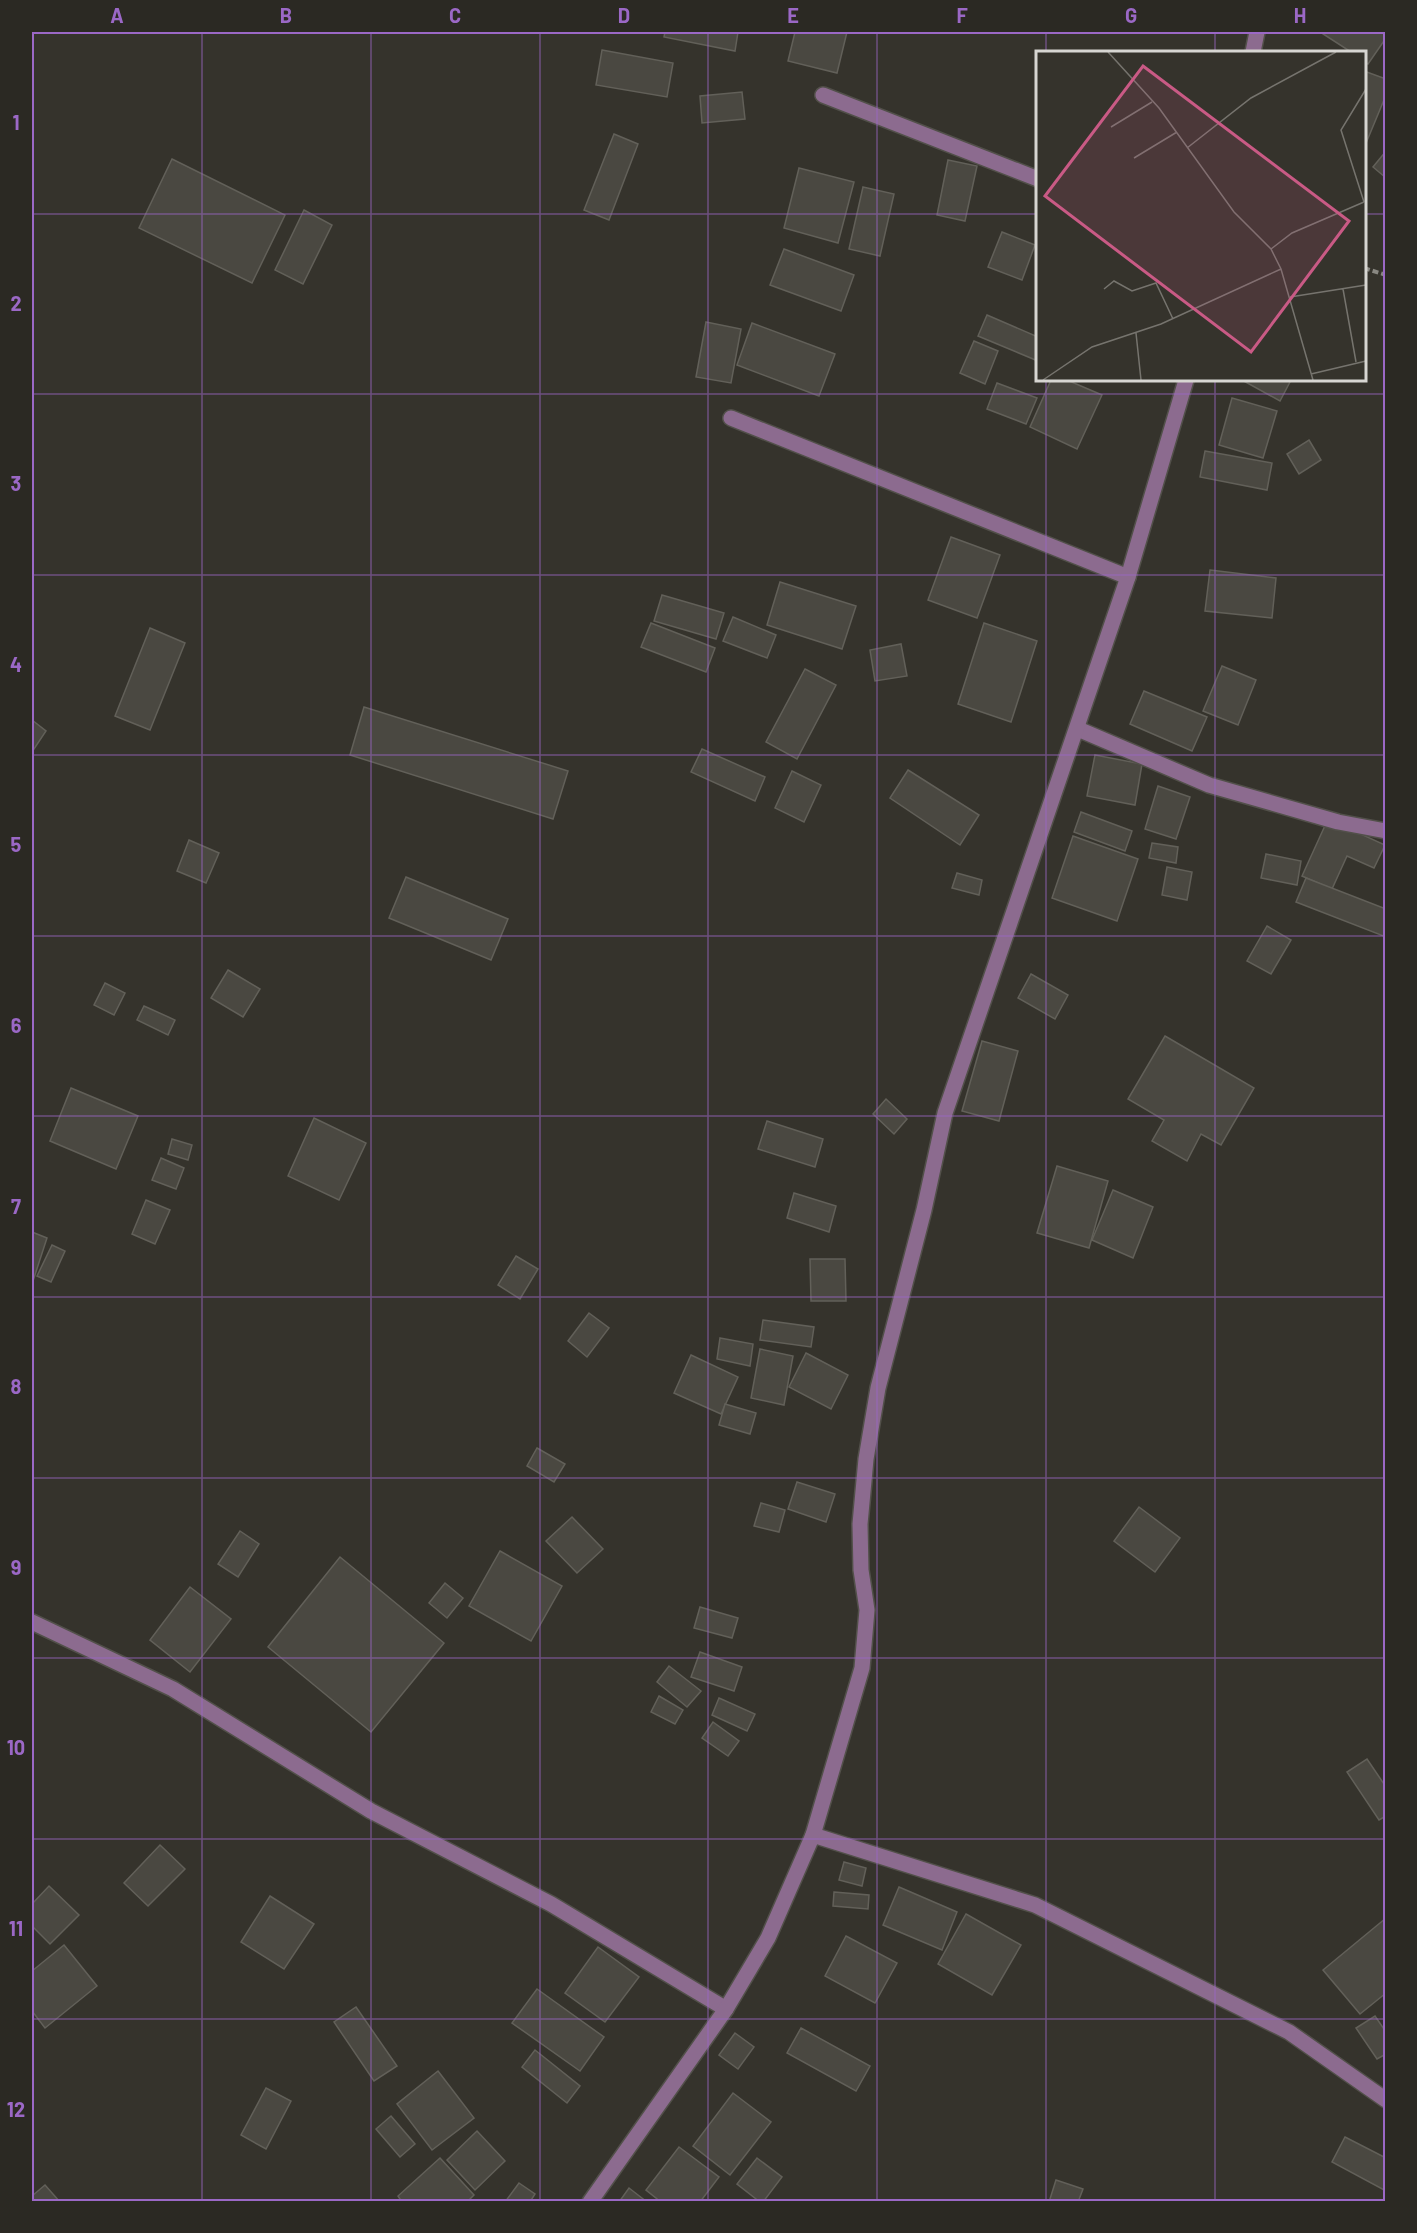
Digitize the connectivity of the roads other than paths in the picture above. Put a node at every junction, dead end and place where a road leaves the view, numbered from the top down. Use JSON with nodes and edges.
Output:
{"nodes":[{"id":1,"x":1257,"y":32,"type":"edge"},
{"id":2,"x":1253,"y":51,"type":"edge"},
{"id":3,"x":823,"y":95,"type":"dead end"},
{"id":4,"x":1036,"y":178,"type":"edge"},
{"id":5,"x":1186,"y":381,"type":"edge"},
{"id":6,"x":731,"y":418,"type":"dead end"},
{"id":7,"x":1128,"y":578,"type":"junction"},
{"id":8,"x":1078,"y":729,"type":"junction"},
{"id":9,"x":1386,"y":831,"type":"edge"},
{"id":10,"x":32,"y":1622,"type":"edge"},
{"id":11,"x":813,"y":1835,"type":"junction"},
{"id":12,"x":726,"y":2009,"type":"junction"},
{"id":13,"x":1386,"y":2100,"type":"edge"},
{"id":14,"x":590,"y":2202,"type":"edge"}],
"edges":[{"from":1,"to":2,"type":"street"},
{"from":3,"to":4,"type":"street"},
{"from":5,"to":7,"type":"street"},
{"from":6,"to":7,"type":"street"},
{"from":7,"to":8,"type":"street"},
{"from":8,"to":9,"type":"street"},
{"from":8,"to":11,"type":"street"},
{"from":10,"to":12,"type":"street"},
{"from":11,"to":12,"type":"street"},
{"from":11,"to":13,"type":"street"},
{"from":12,"to":14,"type":"street"}]}
